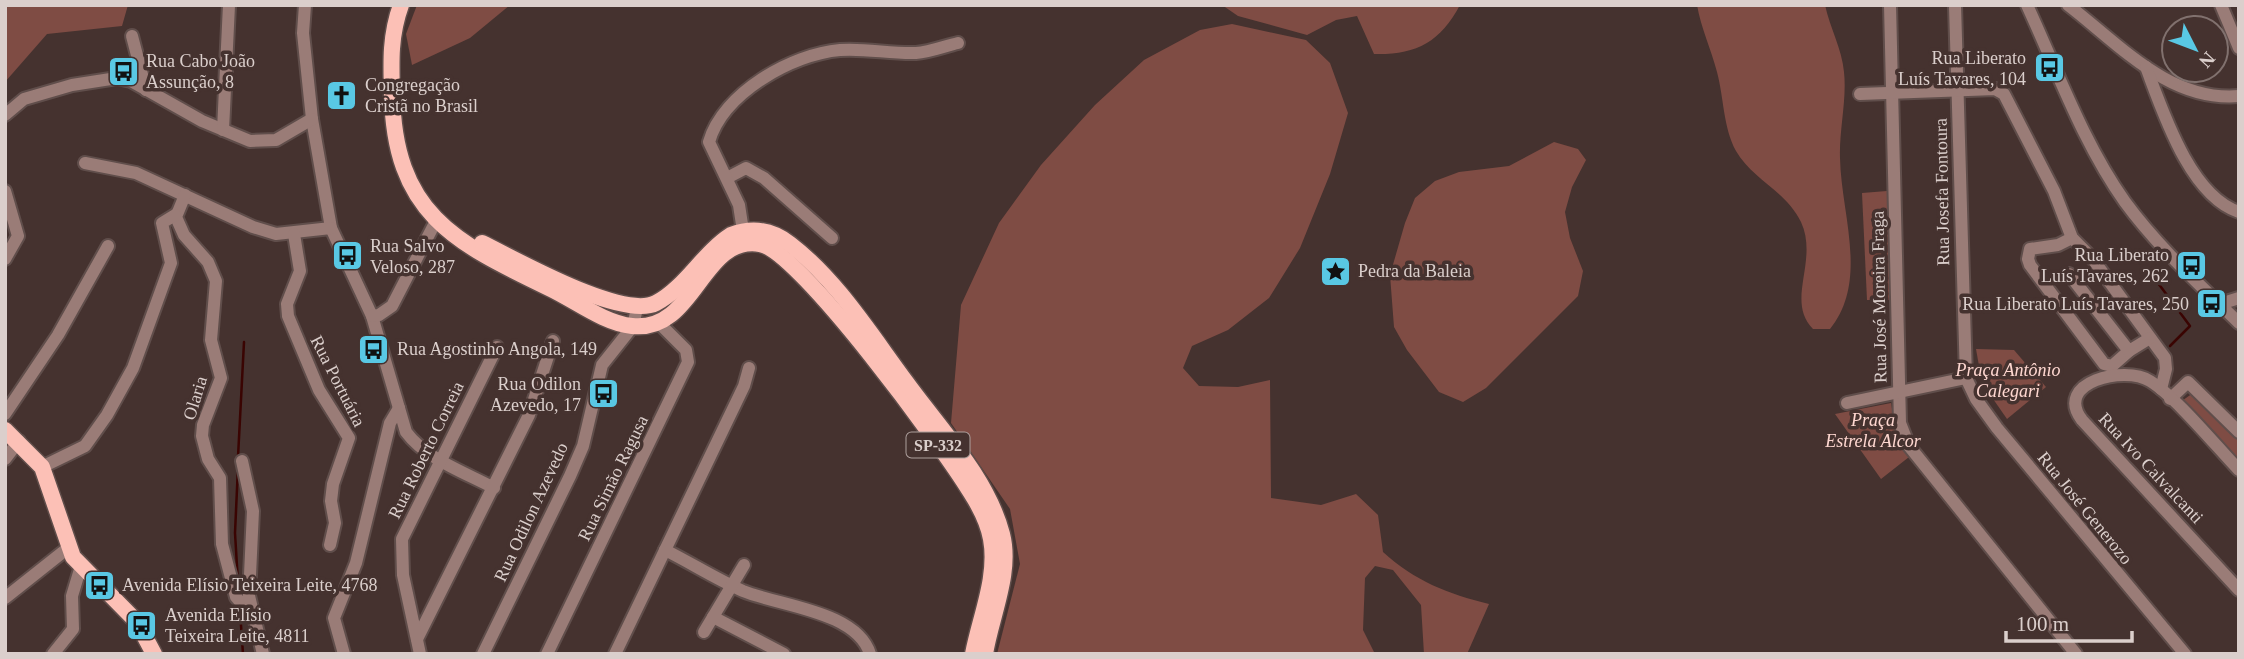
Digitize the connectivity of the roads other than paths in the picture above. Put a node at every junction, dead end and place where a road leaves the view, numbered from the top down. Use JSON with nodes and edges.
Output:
{"nodes":[{"id":1,"x":229,"y":5,"type":"edge"},
{"id":2,"x":305,"y":5,"type":"edge"},
{"id":3,"x":401,"y":5,"type":"edge"},
{"id":4,"x":1890,"y":5,"type":"edge"},
{"id":5,"x":1955,"y":5,"type":"edge"},
{"id":6,"x":2027,"y":5,"type":"edge"},
{"id":7,"x":2068,"y":5,"type":"edge"},
{"id":8,"x":2221,"y":5,"type":"edge"},
{"id":9,"x":132,"y":36,"type":"dead end"},
{"id":10,"x":958,"y":43,"type":"dead end"},
{"id":11,"x":2239,"y":48,"type":"edge"},
{"id":12,"x":2146,"y":67,"type":"junction"},
{"id":13,"x":146,"y":90,"type":"junction"},
{"id":14,"x":1958,"y":91,"type":"junction"},
{"id":15,"x":1891,"y":92,"type":"junction"},
{"id":16,"x":1860,"y":93,"type":"dead end"},
{"id":17,"x":2239,"y":96,"type":"edge"},
{"id":18,"x":5,"y":115,"type":"edge"},
{"id":19,"x":312,"y":119,"type":"junction"},
{"id":20,"x":223,"y":130,"type":"junction"},
{"id":21,"x":85,"y":163,"type":"dead end"},
{"id":22,"x":727,"y":178,"type":"junction"},
{"id":23,"x":5,"y":191,"type":"edge"},
{"id":24,"x":185,"y":195,"type":"junction"},
{"id":25,"x":2239,"y":212,"type":"edge"},
{"id":26,"x":175,"y":215,"type":"junction"},
{"id":27,"x":437,"y":219,"type":"junction"},
{"id":28,"x":331,"y":228,"type":"junction"},
{"id":29,"x":743,"y":230,"type":"junction"},
{"id":30,"x":294,"y":234,"type":"junction"},
{"id":31,"x":832,"y":238,"type":"dead end"},
{"id":32,"x":2072,"y":238,"type":"junction"},
{"id":33,"x":108,"y":246,"type":"dead end"},
{"id":34,"x":5,"y":259,"type":"edge"},
{"id":35,"x":2069,"y":274,"type":"dead end"},
{"id":36,"x":683,"y":280,"type":"junction"},
{"id":37,"x":2239,"y":298,"type":"edge"},
{"id":38,"x":2220,"y":304,"type":"junction"},
{"id":39,"x":393,"y":306,"type":"junction"},
{"id":40,"x":637,"y":308,"type":"junction"},
{"id":41,"x":372,"y":316,"type":"junction"},
{"id":42,"x":659,"y":323,"type":"junction"},
{"id":43,"x":2239,"y":323,"type":"edge"},
{"id":44,"x":633,"y":326,"type":"junction"},
{"id":45,"x":2150,"y":338,"type":"junction"},
{"id":46,"x":553,"y":341,"type":"dead end"},
{"id":47,"x":382,"y":346,"type":"junction"},
{"id":48,"x":497,"y":347,"type":"dead end"},
{"id":49,"x":2129,"y":352,"type":"junction"},
{"id":50,"x":749,"y":368,"type":"dead end"},
{"id":51,"x":1966,"y":378,"type":"junction"},
{"id":52,"x":1899,"y":393,"type":"junction"},
{"id":53,"x":2165,"y":394,"type":"junction"},
{"id":54,"x":1847,"y":403,"type":"dead end"},
{"id":55,"x":399,"y":408,"type":"junction"},
{"id":56,"x":5,"y":414,"type":"edge"},
{"id":57,"x":5,"y":430,"type":"edge"},
{"id":58,"x":2239,"y":432,"type":"edge"},
{"id":59,"x":19,"y":441,"type":"junction"},
{"id":60,"x":5,"y":459,"type":"edge"},
{"id":61,"x":439,"y":459,"type":"junction"},
{"id":62,"x":242,"y":461,"type":"dead end"},
{"id":63,"x":42,"y":467,"type":"junction"},
{"id":64,"x":2239,"y":470,"type":"edge"},
{"id":65,"x":494,"y":488,"type":"junction"},
{"id":66,"x":330,"y":545,"type":"dead end"},
{"id":67,"x":68,"y":548,"type":"junction"},
{"id":68,"x":665,"y":550,"type":"junction"},
{"id":69,"x":744,"y":565,"type":"dead end"},
{"id":70,"x":82,"y":566,"type":"junction"},
{"id":71,"x":731,"y":586,"type":"junction"},
{"id":72,"x":2239,"y":590,"type":"edge"},
{"id":73,"x":5,"y":598,"type":"edge"},
{"id":74,"x":252,"y":616,"type":"junction"},
{"id":75,"x":713,"y":617,"type":"junction"},
{"id":76,"x":704,"y":632,"type":"dead end"},
{"id":77,"x":417,"y":639,"type":"junction"},
{"id":78,"x":53,"y":654,"type":"edge"},
{"id":79,"x":154,"y":654,"type":"edge"},
{"id":80,"x":263,"y":654,"type":"edge"},
{"id":81,"x":344,"y":654,"type":"edge"},
{"id":82,"x":420,"y":654,"type":"edge"},
{"id":83,"x":483,"y":654,"type":"edge"},
{"id":84,"x":547,"y":654,"type":"edge"},
{"id":85,"x":615,"y":654,"type":"edge"},
{"id":86,"x":784,"y":654,"type":"edge"},
{"id":87,"x":870,"y":654,"type":"edge"},
{"id":88,"x":973,"y":654,"type":"edge"},
{"id":89,"x":985,"y":654,"type":"edge"},
{"id":90,"x":2076,"y":654,"type":"edge"},
{"id":91,"x":2185,"y":654,"type":"edge"}],
"edges":[{"from":1,"to":20,"type":"street"},
{"from":2,"to":19,"type":"street"},
{"from":3,"to":27,"type":"main road"},
{"from":4,"to":15,"type":"street","name":"Rua José Moreira Fraga"},
{"from":5,"to":14,"type":"street","name":"Rua Josefa Fontoura"},
{"from":6,"to":38,"type":"street"},
{"from":7,"to":12,"type":"street"},
{"from":8,"to":11,"type":"street"},
{"from":9,"to":13,"type":"street"},
{"from":10,"to":22,"type":"street"},
{"from":12,"to":17,"type":"street"},
{"from":12,"to":25,"type":"street"},
{"from":13,"to":18,"type":"street"},
{"from":13,"to":20,"type":"street"},
{"from":14,"to":15,"type":"street"},
{"from":14,"to":32,"type":"street"},
{"from":14,"to":51,"type":"street","name":"Rua Josefa Fontoura"},
{"from":15,"to":16,"type":"street"},
{"from":15,"to":52,"type":"street","name":"Rua José Moreira Fraga"},
{"from":19,"to":20,"type":"street"},
{"from":19,"to":28,"type":"street"},
{"from":21,"to":24,"type":"street"},
{"from":22,"to":29,"type":"street"},
{"from":22,"to":31,"type":"street"},
{"from":23,"to":34,"type":"street"},
{"from":24,"to":26,"type":"street"},
{"from":24,"to":30,"type":"street"},
{"from":26,"to":63,"type":"street"},
{"from":26,"to":74,"type":"street","name":"Olaria"},
{"from":27,"to":39,"type":"street"},
{"from":27,"to":40,"type":"main road"},
{"from":27,"to":44,"type":"main road"},
{"from":28,"to":30,"type":"street"},
{"from":28,"to":41,"type":"street"},
{"from":29,"to":36,"type":"main road"},
{"from":29,"to":89,"type":"main road","number":"SP-332"},
{"from":30,"to":66,"type":"street","name":"Rua Portuária"},
{"from":32,"to":45,"type":"street"},
{"from":32,"to":49,"type":"street"},
{"from":33,"to":56,"type":"street"},
{"from":35,"to":49,"type":"street"},
{"from":36,"to":40,"type":"main road"},
{"from":36,"to":42,"type":"main road"},
{"from":37,"to":38,"type":"street"},
{"from":38,"to":43,"type":"street"},
{"from":39,"to":41,"type":"street"},
{"from":39,"to":47,"type":"street"},
{"from":40,"to":44,"type":"street","name":"Rua Odilon Azevedo"},
{"from":41,"to":47,"type":"street"},
{"from":42,"to":44,"type":"main road"},
{"from":42,"to":84,"type":"street","name":"Rua Simão Ragusa"},
{"from":42,"to":88,"type":"main road","number":"SP-332"},
{"from":44,"to":83,"type":"street","name":"Rua Odilon Azevedo"},
{"from":45,"to":49,"type":"street"},
{"from":45,"to":53,"type":"street"},
{"from":46,"to":65,"type":"street"},
{"from":47,"to":55,"type":"street"},
{"from":48,"to":61,"type":"street","name":"Rua Roberto Correia"},
{"from":50,"to":68,"type":"street"},
{"from":51,"to":52,"type":"street"},
{"from":51,"to":91,"type":"street","name":"Rua José Generozo"},
{"from":52,"to":54,"type":"street"},
{"from":52,"to":90,"type":"street","name":"Rua José Moreira Fraga"},
{"from":53,"to":58,"type":"street"},
{"from":53,"to":64,"type":"street","name":"Rua Ivo Calvalcanti"},
{"from":53,"to":72,"type":"street","name":"Rua Ivo Calvalcanti"},
{"from":55,"to":61,"type":"street"},
{"from":55,"to":81,"type":"street"},
{"from":57,"to":59,"type":"main road"},
{"from":59,"to":60,"type":"street"},
{"from":59,"to":63,"type":"main road"},
{"from":61,"to":65,"type":"street"},
{"from":61,"to":77,"type":"street","name":"Rua Roberto Correia"},
{"from":62,"to":74,"type":"street"},
{"from":63,"to":67,"type":"main road"},
{"from":65,"to":77,"type":"street"},
{"from":67,"to":70,"type":"main road"},
{"from":67,"to":73,"type":"street"},
{"from":68,"to":71,"type":"street"},
{"from":68,"to":85,"type":"street"},
{"from":69,"to":71,"type":"street"},
{"from":70,"to":78,"type":"street"},
{"from":70,"to":79,"type":"main road"},
{"from":71,"to":75,"type":"street"},
{"from":71,"to":87,"type":"street"},
{"from":74,"to":80,"type":"street"},
{"from":75,"to":76,"type":"street"},
{"from":75,"to":86,"type":"street"},
{"from":77,"to":82,"type":"street","name":"Rua Roberto Correia"}]}
